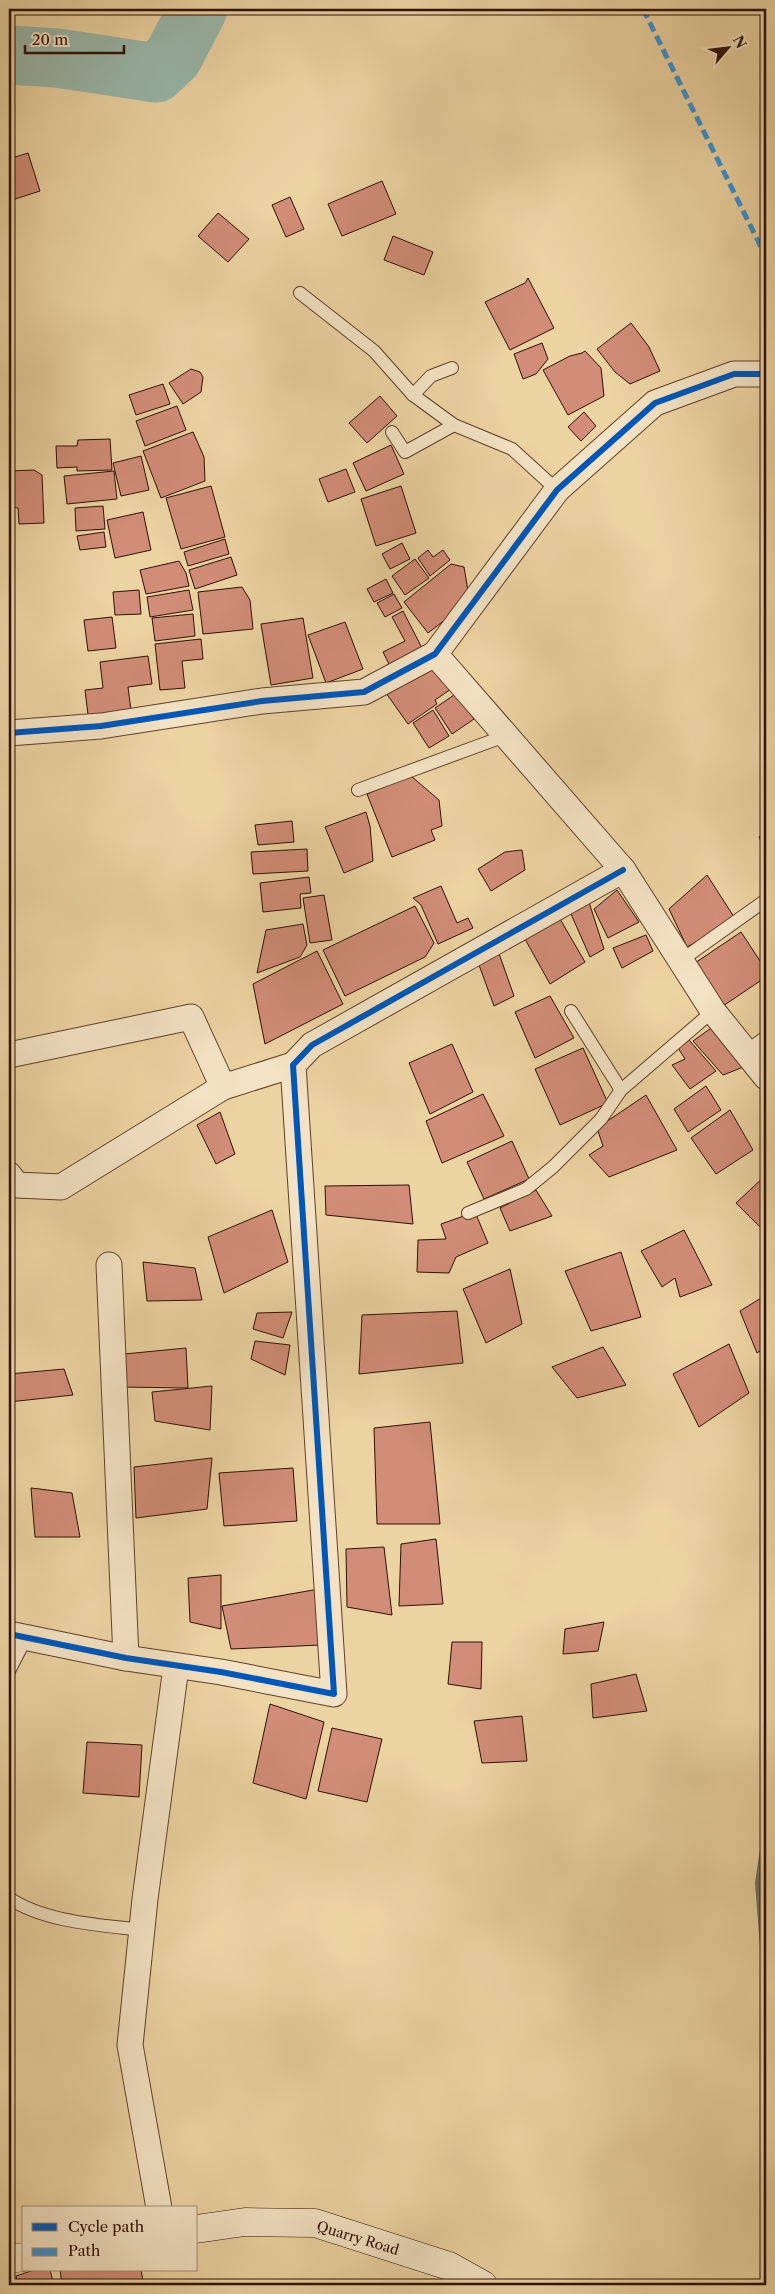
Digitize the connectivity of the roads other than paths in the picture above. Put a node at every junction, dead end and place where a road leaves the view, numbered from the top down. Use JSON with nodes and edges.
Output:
{"nodes":[{"id":1,"x":300,"y":293,"type":"dead end"},
{"id":2,"x":452,"y":368,"type":"dead end"},
{"id":3,"x":766,"y":374,"type":"edge"},
{"id":4,"x":413,"y":395,"type":"junction"},
{"id":5,"x":454,"y":426,"type":"junction"},
{"id":6,"x":392,"y":432,"type":"dead end"},
{"id":7,"x":557,"y":490,"type":"junction"},
{"id":8,"x":435,"y":654,"type":"junction"},
{"id":9,"x":9,"y":733,"type":"edge"},
{"id":10,"x":505,"y":736,"type":"junction"},
{"id":11,"x":358,"y":790,"type":"dead end"},
{"id":12,"x":622,"y":870,"type":"junction"},
{"id":13,"x":766,"y":900,"type":"edge"},
{"id":14,"x":680,"y":961,"type":"junction"},
{"id":15,"x":571,"y":1011,"type":"dead end"},
{"id":16,"x":713,"y":1011,"type":"junction"},
{"id":17,"x":766,"y":1037,"type":"edge"},
{"id":18,"x":745,"y":1052,"type":"junction"},
{"id":19,"x":9,"y":1055,"type":"edge"},
{"id":20,"x":293,"y":1065,"type":"junction"},
{"id":21,"x":766,"y":1076,"type":"edge"},
{"id":22,"x":223,"y":1088,"type":"junction"},
{"id":23,"x":621,"y":1090,"type":"junction"},
{"id":24,"x":9,"y":1175,"type":"edge"},
{"id":25,"x":468,"y":1213,"type":"dead end"},
{"id":26,"x":109,"y":1265,"type":"dead end"},
{"id":27,"x":17,"y":1636,"type":"edge"},
{"id":28,"x":126,"y":1658,"type":"junction"},
{"id":29,"x":176,"y":1667,"type":"junction"},
{"id":30,"x":9,"y":1671,"type":"edge"},
{"id":31,"x":9,"y":1898,"type":"edge"},
{"id":32,"x":142,"y":1930,"type":"junction"},
{"id":33,"x":159,"y":2206,"type":"edge"},
{"id":34,"x":198,"y":2229,"type":"edge"},
{"id":35,"x":22,"y":2257,"type":"edge"},
{"id":36,"x":9,"y":2259,"type":"edge"},
{"id":37,"x":484,"y":2285,"type":"edge"}],
"edges":[{"from":1,"to":4,"type":"lane"},
{"from":2,"to":4,"type":"lane"},
{"from":3,"to":7,"type":"street"},
{"from":4,"to":5,"type":"lane"},
{"from":5,"to":6,"type":"lane"},
{"from":5,"to":7,"type":"lane"},
{"from":7,"to":8,"type":"street"},
{"from":8,"to":9,"type":"street"},
{"from":8,"to":10,"type":"street"},
{"from":10,"to":11,"type":"lane"},
{"from":10,"to":12,"type":"street"},
{"from":12,"to":14,"type":"street"},
{"from":12,"to":20,"type":"street"},
{"from":13,"to":14,"type":"lane"},
{"from":14,"to":16,"type":"street"},
{"from":15,"to":23,"type":"lane"},
{"from":16,"to":18,"type":"street"},
{"from":16,"to":23,"type":"lane"},
{"from":17,"to":18,"type":"lane"},
{"from":18,"to":21,"type":"street"},
{"from":19,"to":22,"type":"street"},
{"from":20,"to":22,"type":"street"},
{"from":20,"to":29,"type":"street"},
{"from":22,"to":24,"type":"street"},
{"from":23,"to":25,"type":"lane"},
{"from":26,"to":28,"type":"street"},
{"from":27,"to":28,"type":"street"},
{"from":27,"to":30,"type":"lane"},
{"from":28,"to":29,"type":"street"},
{"from":29,"to":32,"type":"street"},
{"from":31,"to":32,"type":"lane"},
{"from":32,"to":33,"type":"street"},
{"from":34,"to":37,"type":"street","name":"Quarry Road"},
{"from":35,"to":36,"type":"street"}]}
